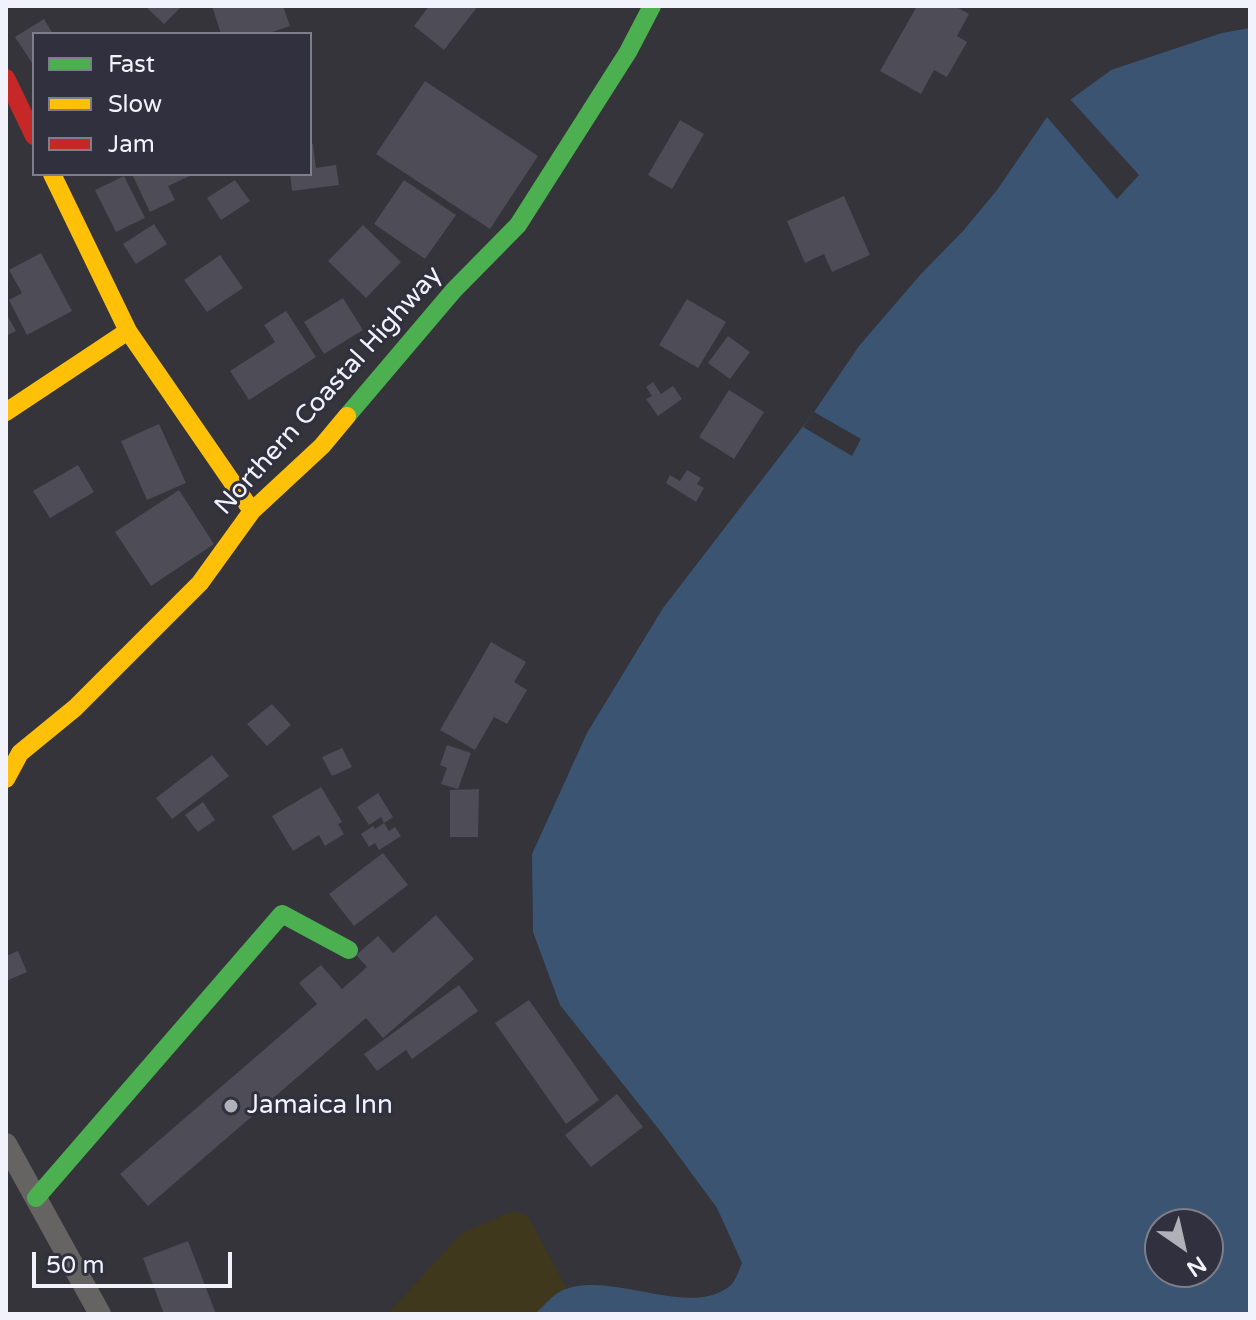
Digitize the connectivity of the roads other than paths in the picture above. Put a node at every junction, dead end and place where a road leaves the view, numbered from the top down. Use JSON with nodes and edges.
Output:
{"nodes":[{"id":1,"x":652,"y":6,"type":"edge"},
{"id":2,"x":6,"y":78,"type":"edge"},
{"id":3,"x":32,"y":132,"type":"edge"},
{"id":4,"x":53,"y":176,"type":"edge"},
{"id":5,"x":128,"y":331,"type":"junction"},
{"id":6,"x":6,"y":412,"type":"edge"},
{"id":7,"x":252,"y":511,"type":"junction"},
{"id":8,"x":6,"y":734,"type":"edge"},
{"id":9,"x":20,"y":753,"type":"junction"},
{"id":10,"x":6,"y":779,"type":"edge"},
{"id":11,"x":349,"y":950,"type":"dead end"},
{"id":12,"x":6,"y":1144,"type":"edge"},
{"id":13,"x":36,"y":1198,"type":"junction"},
{"id":14,"x":100,"y":1314,"type":"edge"}],
"edges":[{"from":1,"to":7,"type":"street","name":"Northern Coastal Highway"},
{"from":2,"to":3,"type":"street"},
{"from":4,"to":5,"type":"street"},
{"from":5,"to":6,"type":"street"},
{"from":5,"to":7,"type":"street"},
{"from":7,"to":9,"type":"street","name":"Northern Coastal Highway"},
{"from":8,"to":9,"type":"street"},
{"from":9,"to":10,"type":"street","name":"Northern Coastal Highway"},
{"from":11,"to":13,"type":"street"},
{"from":12,"to":13,"type":"street"},
{"from":13,"to":14,"type":"street"}]}
